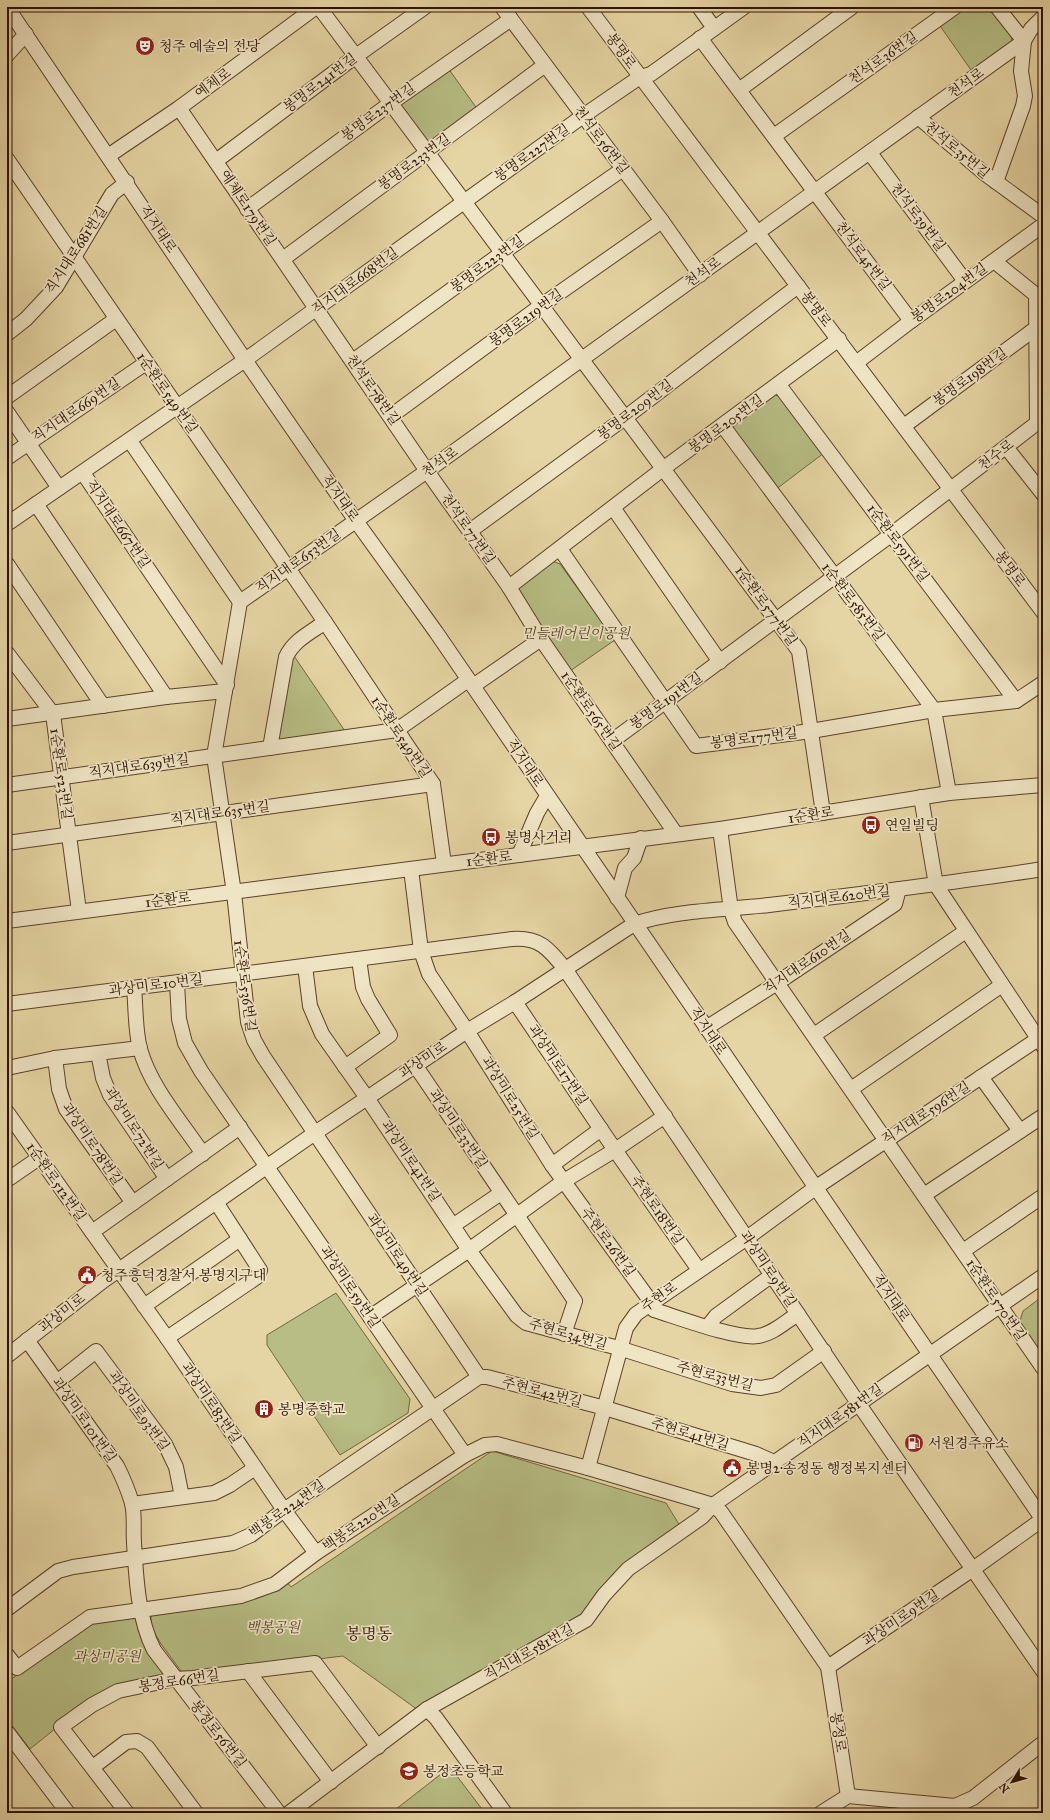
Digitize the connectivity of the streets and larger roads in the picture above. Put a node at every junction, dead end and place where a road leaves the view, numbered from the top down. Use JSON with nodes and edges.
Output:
{"nodes":[{"id":1,"x":7,"y":7,"type":"edge"},
{"id":2,"x":316,"y":7,"type":"edge"},
{"id":3,"x":319,"y":7,"type":"edge"},
{"id":4,"x":425,"y":7,"type":"edge"},
{"id":5,"x":502,"y":7,"type":"edge"},
{"id":6,"x":588,"y":7,"type":"edge"},
{"id":7,"x":699,"y":7,"type":"edge"},
{"id":8,"x":744,"y":7,"type":"edge"},
{"id":9,"x":852,"y":7,"type":"edge"},
{"id":10,"x":955,"y":7,"type":"edge"},
{"id":11,"x":997,"y":7,"type":"edge"},
{"id":12,"x":1043,"y":17,"type":"edge"},
{"id":13,"x":511,"y":19,"type":"junction"},
{"id":14,"x":714,"y":28,"type":"junction"},
{"id":15,"x":26,"y":34,"type":"junction"},
{"id":16,"x":700,"y":38,"type":"junction"},
{"id":17,"x":1024,"y":41,"type":"junction"},
{"id":18,"x":7,"y":55,"type":"edge"},
{"id":19,"x":356,"y":56,"type":"junction"},
{"id":20,"x":545,"y":66,"type":"junction"},
{"id":21,"x":640,"y":78,"type":"junction"},
{"id":22,"x":739,"y":90,"type":"junction"},
{"id":23,"x":391,"y":103,"type":"junction"},
{"id":24,"x":179,"y":108,"type":"junction"},
{"id":25,"x":583,"y":116,"type":"junction"},
{"id":26,"x":918,"y":117,"type":"junction"},
{"id":27,"x":774,"y":136,"type":"junction"},
{"id":28,"x":428,"y":152,"type":"junction"},
{"id":29,"x":870,"y":153,"type":"junction"},
{"id":30,"x":108,"y":156,"type":"junction"},
{"id":31,"x":216,"y":161,"type":"junction"},
{"id":32,"x":8,"y":163,"type":"edge"},
{"id":33,"x":623,"y":169,"type":"junction"},
{"id":34,"x":127,"y":182,"type":"junction"},
{"id":35,"x":996,"y":182,"type":"junction"},
{"id":36,"x":815,"y":192,"type":"junction"},
{"id":37,"x":465,"y":201,"type":"junction"},
{"id":38,"x":247,"y":209,"type":"junction"},
{"id":39,"x":1043,"y":216,"type":"edge"},
{"id":40,"x":662,"y":221,"type":"junction"},
{"id":41,"x":1043,"y":225,"type":"edge"},
{"id":42,"x":759,"y":232,"type":"junction"},
{"id":43,"x":502,"y":252,"type":"junction"},
{"id":44,"x":74,"y":256,"type":"junction"},
{"id":45,"x":283,"y":259,"type":"junction"},
{"id":46,"x":994,"y":261,"type":"junction"},
{"id":47,"x":700,"y":275,"type":"junction"},
{"id":48,"x":966,"y":281,"type":"junction"},
{"id":49,"x":798,"y":286,"type":"junction"},
{"id":50,"x":542,"y":305,"type":"junction"},
{"id":51,"x":317,"y":309,"type":"junction"},
{"id":52,"x":116,"y":319,"type":"junction"},
{"id":53,"x":911,"y":321,"type":"junction"},
{"id":54,"x":1036,"y":328,"type":"junction"},
{"id":55,"x":7,"y":334,"type":"edge"},
{"id":56,"x":839,"y":340,"type":"junction"},
{"id":57,"x":582,"y":358,"type":"junction"},
{"id":58,"x":245,"y":360,"type":"junction"},
{"id":59,"x":353,"y":361,"type":"junction"},
{"id":60,"x":146,"y":363,"type":"junction"},
{"id":61,"x":856,"y":363,"type":"junction"},
{"id":62,"x":779,"y":385,"type":"junction"},
{"id":63,"x":7,"y":396,"type":"edge"},
{"id":64,"x":177,"y":408,"type":"junction"},
{"id":65,"x":7,"y":412,"type":"edge"},
{"id":66,"x":391,"y":416,"type":"junction"},
{"id":67,"x":626,"y":417,"type":"junction"},
{"id":68,"x":1040,"y":423,"type":"edge"},
{"id":69,"x":723,"y":426,"type":"junction"},
{"id":70,"x":904,"y":426,"type":"junction"},
{"id":71,"x":130,"y":441,"type":"junction"},
{"id":72,"x":28,"y":443,"type":"junction"},
{"id":73,"x":1006,"y":447,"type":"junction"},
{"id":74,"x":7,"y":458,"type":"edge"},
{"id":75,"x":664,"y":468,"type":"junction"},
{"id":76,"x":427,"y":471,"type":"junction"},
{"id":77,"x":83,"y":473,"type":"junction"},
{"id":78,"x":59,"y":488,"type":"junction"},
{"id":79,"x":950,"y":490,"type":"junction"},
{"id":80,"x":1043,"y":494,"type":"edge"},
{"id":81,"x":36,"y":504,"type":"junction"},
{"id":82,"x":614,"y":509,"type":"junction"},
{"id":83,"x":356,"y":521,"type":"junction"},
{"id":84,"x":7,"y":524,"type":"edge"},
{"id":85,"x":470,"y":531,"type":"junction"},
{"id":86,"x":892,"y":534,"type":"junction"},
{"id":87,"x":560,"y":549,"type":"junction"},
{"id":88,"x":7,"y":564,"type":"edge"},
{"id":89,"x":288,"y":570,"type":"junction"},
{"id":90,"x":834,"y":577,"type":"junction"},
{"id":91,"x":509,"y":587,"type":"junction"},
{"id":92,"x":240,"y":602,"type":"junction"},
{"id":93,"x":1043,"y":612,"type":"edge"},
{"id":94,"x":777,"y":620,"type":"junction"},
{"id":95,"x":324,"y":622,"type":"junction"},
{"id":96,"x":541,"y":639,"type":"junction"},
{"id":97,"x":7,"y":653,"type":"edge"},
{"id":98,"x":720,"y":662,"type":"junction"},
{"id":99,"x":12,"y":665,"type":"edge"},
{"id":100,"x":470,"y":683,"type":"junction"},
{"id":101,"x":1043,"y":683,"type":"edge"},
{"id":102,"x":226,"y":688,"type":"junction"},
{"id":103,"x":166,"y":697,"type":"junction"},
{"id":104,"x":1016,"y":701,"type":"junction"},
{"id":105,"x":665,"y":702,"type":"junction"},
{"id":106,"x":103,"y":706,"type":"junction"},
{"id":107,"x":934,"y":710,"type":"junction"},
{"id":108,"x":53,"y":714,"type":"junction"},
{"id":109,"x":7,"y":719,"type":"edge"},
{"id":110,"x":397,"y":730,"type":"junction"},
{"id":111,"x":811,"y":731,"type":"junction"},
{"id":112,"x":612,"y":741,"type":"junction"},
{"id":113,"x":270,"y":748,"type":"junction"},
{"id":114,"x":214,"y":756,"type":"junction"},
{"id":115,"x":62,"y":777,"type":"junction"},
{"id":116,"x":433,"y":784,"type":"junction"},
{"id":117,"x":7,"y":785,"type":"edge"},
{"id":118,"x":1043,"y":785,"type":"edge"},
{"id":119,"x":949,"y":793,"type":"junction"},
{"id":120,"x":547,"y":796,"type":"junction"},
{"id":121,"x":921,"y":797,"type":"junction"},
{"id":122,"x":222,"y":813,"type":"junction"},
{"id":123,"x":823,"y":813,"type":"junction"},
{"id":124,"x":720,"y":829,"type":"junction"},
{"id":125,"x":69,"y":833,"type":"junction"},
{"id":126,"x":676,"y":834,"type":"junction"},
{"id":127,"x":641,"y":838,"type":"junction"},
{"id":128,"x":7,"y":843,"type":"edge"},
{"id":129,"x":582,"y":846,"type":"junction"},
{"id":130,"x":519,"y":855,"type":"junction"},
{"id":131,"x":444,"y":864,"type":"junction"},
{"id":132,"x":411,"y":869,"type":"junction"},
{"id":133,"x":1043,"y":869,"type":"edge"},
{"id":134,"x":936,"y":885,"type":"junction"},
{"id":135,"x":899,"y":889,"type":"junction"},
{"id":136,"x":234,"y":893,"type":"junction"},
{"id":137,"x":617,"y":898,"type":"junction"},
{"id":138,"x":731,"y":910,"type":"junction"},
{"id":139,"x":79,"y":911,"type":"junction"},
{"id":140,"x":7,"y":921,"type":"edge"},
{"id":141,"x":634,"y":924,"type":"junction"},
{"id":142,"x":966,"y":931,"type":"junction"},
{"id":143,"x":421,"y":951,"type":"junction"},
{"id":144,"x":359,"y":959,"type":"junction"},
{"id":145,"x":305,"y":966,"type":"junction"},
{"id":146,"x":565,"y":969,"type":"junction"},
{"id":147,"x":242,"y":974,"type":"junction"},
{"id":148,"x":177,"y":983,"type":"junction"},
{"id":149,"x":777,"y":983,"type":"junction"},
{"id":150,"x":1002,"y":985,"type":"junction"},
{"id":151,"x":134,"y":988,"type":"junction"},
{"id":152,"x":515,"y":1002,"type":"junction"},
{"id":153,"x":7,"y":1004,"type":"edge"},
{"id":154,"x":706,"y":1028,"type":"junction"},
{"id":155,"x":467,"y":1031,"type":"junction"},
{"id":156,"x":814,"y":1035,"type":"junction"},
{"id":157,"x":1041,"y":1043,"type":"edge"},
{"id":158,"x":140,"y":1048,"type":"junction"},
{"id":159,"x":98,"y":1053,"type":"junction"},
{"id":160,"x":55,"y":1058,"type":"junction"},
{"id":161,"x":415,"y":1065,"type":"junction"},
{"id":162,"x":345,"y":1067,"type":"junction"},
{"id":163,"x":7,"y":1068,"type":"edge"},
{"id":164,"x":981,"y":1077,"type":"junction"},
{"id":165,"x":851,"y":1089,"type":"junction"},
{"id":166,"x":367,"y":1098,"type":"junction"},
{"id":167,"x":7,"y":1112,"type":"edge"},
{"id":168,"x":665,"y":1116,"type":"junction"},
{"id":169,"x":1043,"y":1116,"type":"edge"},
{"id":170,"x":240,"y":1127,"type":"junction"},
{"id":171,"x":601,"y":1129,"type":"junction"},
{"id":172,"x":1020,"y":1131,"type":"junction"},
{"id":173,"x":315,"y":1133,"type":"junction"},
{"id":174,"x":886,"y":1140,"type":"junction"},
{"id":175,"x":615,"y":1150,"type":"junction"},
{"id":176,"x":203,"y":1154,"type":"junction"},
{"id":177,"x":39,"y":1158,"type":"junction"},
{"id":178,"x":552,"y":1165,"type":"junction"},
{"id":179,"x":267,"y":1166,"type":"junction"},
{"id":180,"x":167,"y":1179,"type":"junction"},
{"id":181,"x":7,"y":1180,"type":"edge"},
{"id":182,"x":564,"y":1181,"type":"junction"},
{"id":183,"x":815,"y":1188,"type":"junction"},
{"id":184,"x":501,"y":1193,"type":"junction"},
{"id":185,"x":924,"y":1195,"type":"junction"},
{"id":186,"x":1040,"y":1198,"type":"edge"},
{"id":187,"x":216,"y":1202,"type":"junction"},
{"id":188,"x":133,"y":1203,"type":"junction"},
{"id":189,"x":516,"y":1217,"type":"junction"},
{"id":190,"x":454,"y":1225,"type":"junction"},
{"id":191,"x":92,"y":1232,"type":"junction"},
{"id":192,"x":240,"y":1238,"type":"junction"},
{"id":193,"x":747,"y":1238,"type":"junction"},
{"id":194,"x":469,"y":1250,"type":"junction"},
{"id":195,"x":963,"y":1251,"type":"junction"},
{"id":196,"x":699,"y":1270,"type":"junction"},
{"id":197,"x":118,"y":1271,"type":"junction"},
{"id":198,"x":772,"y":1275,"type":"junction"},
{"id":199,"x":1043,"y":1276,"type":"edge"},
{"id":200,"x":417,"y":1285,"type":"junction"},
{"id":201,"x":651,"y":1302,"type":"junction"},
{"id":202,"x":1000,"y":1305,"type":"junction"},
{"id":203,"x":144,"y":1306,"type":"junction"},
{"id":204,"x":798,"y":1314,"type":"junction"},
{"id":205,"x":370,"y":1317,"type":"junction"},
{"id":206,"x":708,"y":1326,"type":"junction"},
{"id":207,"x":564,"y":1334,"type":"junction"},
{"id":208,"x":167,"y":1338,"type":"junction"},
{"id":209,"x":27,"y":1340,"type":"junction"},
{"id":210,"x":622,"y":1349,"type":"junction"},
{"id":211,"x":824,"y":1351,"type":"junction"},
{"id":212,"x":929,"y":1354,"type":"junction"},
{"id":213,"x":7,"y":1356,"type":"edge"},
{"id":214,"x":1043,"y":1368,"type":"edge"},
{"id":215,"x":479,"y":1377,"type":"junction"},
{"id":216,"x":57,"y":1382,"type":"junction"},
{"id":217,"x":858,"y":1403,"type":"junction"},
{"id":218,"x":433,"y":1408,"type":"junction"},
{"id":219,"x":605,"y":1408,"type":"junction"},
{"id":220,"x":465,"y":1455,"type":"junction"},
{"id":221,"x":774,"y":1462,"type":"junction"},
{"id":222,"x":254,"y":1468,"type":"junction"},
{"id":223,"x":588,"y":1468,"type":"junction"},
{"id":224,"x":182,"y":1497,"type":"junction"},
{"id":225,"x":132,"y":1504,"type":"junction"},
{"id":226,"x":713,"y":1506,"type":"junction"},
{"id":227,"x":284,"y":1510,"type":"junction"},
{"id":228,"x":1043,"y":1519,"type":"edge"},
{"id":229,"x":316,"y":1553,"type":"junction"},
{"id":230,"x":135,"y":1557,"type":"junction"},
{"id":231,"x":973,"y":1569,"type":"junction"},
{"id":232,"x":7,"y":1609,"type":"edge"},
{"id":233,"x":141,"y":1609,"type":"junction"},
{"id":234,"x":7,"y":1655,"type":"edge"},
{"id":235,"x":828,"y":1668,"type":"junction"},
{"id":236,"x":248,"y":1671,"type":"junction"},
{"id":237,"x":1043,"y":1671,"type":"edge"},
{"id":238,"x":175,"y":1679,"type":"junction"},
{"id":239,"x":427,"y":1710,"type":"junction"},
{"id":240,"x":7,"y":1732,"type":"edge"},
{"id":241,"x":1043,"y":1744,"type":"edge"},
{"id":242,"x":378,"y":1747,"type":"junction"},
{"id":243,"x":92,"y":1767,"type":"junction"},
{"id":244,"x":330,"y":1782,"type":"junction"},
{"id":245,"x":848,"y":1796,"type":"junction"},
{"id":246,"x":68,"y":1813,"type":"edge"},
{"id":247,"x":127,"y":1813,"type":"edge"},
{"id":248,"x":196,"y":1813,"type":"edge"},
{"id":249,"x":279,"y":1813,"type":"edge"},
{"id":250,"x":289,"y":1813,"type":"edge"},
{"id":251,"x":504,"y":1813,"type":"edge"},
{"id":252,"x":821,"y":1813,"type":"edge"}],
"edges":[{"from":1,"to":15,"type":"street","name":"직지대로"},
{"from":2,"to":24,"type":"street","name":"예체로"},
{"from":3,"to":19,"type":"street","name":"1순환로577번길"},
{"from":4,"to":19,"type":"street","name":"봉명로241번길"},
{"from":5,"to":13,"type":"street","name":"천석로56번길"},
{"from":6,"to":21,"type":"street","name":"봉명로"},
{"from":7,"to":14,"type":"street"},
{"from":8,"to":14,"type":"street","name":"봉명로227번길"},
{"from":9,"to":22,"type":"street"},
{"from":10,"to":27,"type":"street","name":"천석로36번길"},
{"from":11,"to":17,"type":"street"},
{"from":12,"to":17,"type":"street","name":"천석로"},
{"from":13,"to":20,"type":"street","name":"천석로56번길"},
{"from":13,"to":23,"type":"street","name":"봉명로237번길"},
{"from":14,"to":16,"type":"street","name":"봉명로227번길"},
{"from":15,"to":18,"type":"street"},
{"from":15,"to":30,"type":"street","name":"직지대로"},
{"from":16,"to":21,"type":"street","name":"봉명로227번길"},
{"from":16,"to":22,"type":"street","name":"천석로45번길"},
{"from":17,"to":26,"type":"street","name":"천석로"},
{"from":17,"to":35,"type":"street","name":"천석로35번길"},
{"from":19,"to":23,"type":"street","name":"1순환로577번길"},
{"from":19,"to":31,"type":"street","name":"봉명로241번길"},
{"from":20,"to":25,"type":"street","name":"천석로56번길"},
{"from":20,"to":28,"type":"street","name":"봉명로233번길"},
{"from":21,"to":25,"type":"street","name":"봉명로227번길"},
{"from":21,"to":42,"type":"street","name":"봉명로"},
{"from":22,"to":27,"type":"street","name":"천석로45번길"},
{"from":23,"to":28,"type":"street","name":"1순환로577번길"},
{"from":23,"to":38,"type":"street","name":"봉명로237번길"},
{"from":24,"to":30,"type":"street","name":"예체로"},
{"from":24,"to":31,"type":"street","name":"예체로179번길"},
{"from":25,"to":33,"type":"street","name":"천석로56번길"},
{"from":25,"to":37,"type":"street","name":"봉명로227번길"},
{"from":26,"to":29,"type":"street","name":"천석로"},
{"from":26,"to":35,"type":"street","name":"천석로35번길"},
{"from":27,"to":36,"type":"street","name":"천석로45번길"},
{"from":28,"to":37,"type":"street","name":"1순환로577번길"},
{"from":28,"to":45,"type":"street","name":"봉명로233번길"},
{"from":29,"to":36,"type":"street","name":"천석로"},
{"from":29,"to":48,"type":"street","name":"천석로39번길"},
{"from":30,"to":34,"type":"street","name":"직지대로"},
{"from":31,"to":38,"type":"street","name":"예체로179번길"},
{"from":32,"to":44,"type":"street","name":"1순환로549번길"},
{"from":33,"to":40,"type":"street","name":"천석로56번길"},
{"from":33,"to":43,"type":"street","name":"봉명로223번길"},
{"from":34,"to":44,"type":"street","name":"직지대로681번길"},
{"from":34,"to":58,"type":"street","name":"직지대로"},
{"from":35,"to":39,"type":"street","name":"천석로35번길"},
{"from":36,"to":42,"type":"street","name":"천석로"},
{"from":36,"to":53,"type":"street","name":"천석로45번길"},
{"from":37,"to":43,"type":"street","name":"1순환로577번길"},
{"from":37,"to":51,"type":"street","name":"직지대로668번길"},
{"from":38,"to":45,"type":"street","name":"예체로179번길"},
{"from":40,"to":47,"type":"street","name":"천석로56번길"},
{"from":40,"to":50,"type":"street","name":"봉명로219번길"},
{"from":41,"to":46,"type":"street","name":"봉명로204번길"},
{"from":42,"to":47,"type":"street","name":"천석로"},
{"from":42,"to":49,"type":"street","name":"봉명로"},
{"from":43,"to":50,"type":"street","name":"1순환로577번길"},
{"from":43,"to":59,"type":"street","name":"봉명로223번길"},
{"from":44,"to":52,"type":"street","name":"1순환로549번길"},
{"from":44,"to":55,"type":"street","name":"직지대로681번길"},
{"from":45,"to":51,"type":"street","name":"예체로179번길"},
{"from":46,"to":48,"type":"street","name":"봉명로204번길"},
{"from":46,"to":54,"type":"street"},
{"from":47,"to":57,"type":"street","name":"천석로"},
{"from":48,"to":53,"type":"street","name":"봉명로204번길"},
{"from":49,"to":56,"type":"street","name":"봉명로"},
{"from":49,"to":67,"type":"street","name":"봉명로209번길"},
{"from":50,"to":57,"type":"street","name":"1순환로577번길"},
{"from":50,"to":66,"type":"street","name":"봉명로219번길"},
{"from":51,"to":58,"type":"street","name":"직지대로668번길"},
{"from":51,"to":59,"type":"street","name":"천석로78번길"},
{"from":52,"to":60,"type":"street","name":"1순환로549번길"},
{"from":52,"to":63,"type":"street"},
{"from":53,"to":61,"type":"street","name":"봉명로204번길"},
{"from":54,"to":68,"type":"street"},
{"from":54,"to":70,"type":"street","name":"봉명로198번길"},
{"from":56,"to":61,"type":"street","name":"봉명로"},
{"from":56,"to":62,"type":"street","name":"봉명로205번길"},
{"from":57,"to":67,"type":"street","name":"1순환로577번길"},
{"from":57,"to":76,"type":"street","name":"천석로"},
{"from":58,"to":64,"type":"street","name":"직지대로667번길"},
{"from":58,"to":83,"type":"street","name":"직지대로"},
{"from":59,"to":66,"type":"street","name":"천석로78번길"},
{"from":60,"to":64,"type":"street","name":"1순환로549번길"},
{"from":60,"to":72,"type":"street","name":"직지대로669번길"},
{"from":61,"to":70,"type":"street","name":"봉명로"},
{"from":62,"to":69,"type":"street","name":"봉명로205번길"},
{"from":62,"to":86,"type":"street","name":"1순환로591번길"},
{"from":64,"to":71,"type":"street","name":"직지대로667번길"},
{"from":64,"to":89,"type":"street","name":"1순환로549번길"},
{"from":65,"to":72,"type":"street"},
{"from":66,"to":76,"type":"street","name":"천석로78번길"},
{"from":67,"to":75,"type":"street","name":"1순환로577번길"},
{"from":67,"to":85,"type":"street","name":"봉명로209번길"},
{"from":68,"to":73,"type":"street","name":"천수로"},
{"from":69,"to":75,"type":"street","name":"봉명로205번길"},
{"from":69,"to":90,"type":"street","name":"1순환로585번길"},
{"from":70,"to":79,"type":"street","name":"봉명로"},
{"from":71,"to":77,"type":"street","name":"직지대로667번길"},
{"from":71,"to":92,"type":"street","name":"직지대로653번길"},
{"from":72,"to":74,"type":"street","name":"직지대로669번길"},
{"from":72,"to":78,"type":"street"},
{"from":73,"to":79,"type":"street","name":"천수로"},
{"from":73,"to":80,"type":"street"},
{"from":75,"to":82,"type":"street","name":"봉명로205번길"},
{"from":75,"to":94,"type":"street","name":"1순환로577번길"},
{"from":76,"to":83,"type":"street","name":"천석로"},
{"from":76,"to":85,"type":"street","name":"천석로77번길"},
{"from":77,"to":78,"type":"street","name":"직지대로667번길"},
{"from":77,"to":102,"type":"street","name":"직지대로667번길"},
{"from":78,"to":81,"type":"street","name":"직지대로667번길"},
{"from":79,"to":86,"type":"street","name":"봉명로191번길"},
{"from":79,"to":93,"type":"street","name":"봉명로"},
{"from":81,"to":84,"type":"street","name":"직지대로667번길"},
{"from":81,"to":103,"type":"street"},
{"from":82,"to":87,"type":"street","name":"봉명로205번길"},
{"from":82,"to":98,"type":"street"},
{"from":83,"to":89,"type":"street","name":"직지대로653번길"},
{"from":83,"to":100,"type":"street","name":"직지대로"},
{"from":85,"to":91,"type":"street","name":"천석로77번길"},
{"from":86,"to":90,"type":"street","name":"봉명로191번길"},
{"from":86,"to":104,"type":"street","name":"1순환로591번길"},
{"from":87,"to":91,"type":"street","name":"봉명로205번길"},
{"from":87,"to":105,"type":"street","name":"봉명로177번길"},
{"from":88,"to":106,"type":"street"},
{"from":89,"to":92,"type":"street","name":"직지대로653번길"},
{"from":89,"to":95,"type":"street","name":"1순환로549번길"},
{"from":90,"to":94,"type":"street","name":"봉명로191번길"},
{"from":90,"to":107,"type":"street","name":"1순환로585번길"},
{"from":91,"to":96,"type":"street","name":"1순환로565번길"},
{"from":92,"to":102,"type":"street","name":"직지대로653번길"},
{"from":94,"to":98,"type":"street","name":"봉명로191번길"},
{"from":94,"to":111,"type":"street","name":"1순환로577번길"},
{"from":95,"to":110,"type":"street","name":"1순환로549번길"},
{"from":95,"to":113,"type":"street"},
{"from":96,"to":100,"type":"street","name":"직지대로639번길"},
{"from":96,"to":112,"type":"street","name":"1순환로565번길"},
{"from":97,"to":99,"type":"street","name":"1순환로523번길"},
{"from":98,"to":105,"type":"street","name":"봉명로191번길"},
{"from":99,"to":108,"type":"street","name":"1순환로523번길"},
{"from":100,"to":110,"type":"street","name":"직지대로639번길"},
{"from":100,"to":120,"type":"street","name":"직지대로"},
{"from":101,"to":104,"type":"street","name":"봉명로177번길"},
{"from":102,"to":103,"type":"street"},
{"from":102,"to":114,"type":"street","name":"직지대로653번길"},
{"from":103,"to":106,"type":"street"},
{"from":104,"to":107,"type":"street","name":"봉명로177번길"},
{"from":105,"to":111,"type":"street","name":"봉명로177번길"},
{"from":105,"to":112,"type":"street","name":"봉명로191번길"},
{"from":106,"to":108,"type":"street"},
{"from":107,"to":111,"type":"street","name":"봉명로177번길"},
{"from":107,"to":119,"type":"street","name":"1순환로585번길"},
{"from":108,"to":109,"type":"street"},
{"from":108,"to":115,"type":"street","name":"1순환로523번길"},
{"from":110,"to":113,"type":"street","name":"직지대로639번길"},
{"from":110,"to":116,"type":"street","name":"1순환로549번길"},
{"from":111,"to":123,"type":"street","name":"1순환로577번길"},
{"from":112,"to":126,"type":"street","name":"1순환로565번길"},
{"from":113,"to":114,"type":"street","name":"직지대로639번길"},
{"from":114,"to":115,"type":"street","name":"직지대로639번길"},
{"from":114,"to":122,"type":"street","name":"직지대로653번길"},
{"from":115,"to":117,"type":"street","name":"직지대로639번길"},
{"from":115,"to":125,"type":"street","name":"1순환로523번길"},
{"from":116,"to":122,"type":"street","name":"직지대로635번길"},
{"from":116,"to":131,"type":"street","name":"1순환로549번길"},
{"from":118,"to":119,"type":"street","name":"1순환로"},
{"from":119,"to":121,"type":"street","name":"1순환로"},
{"from":120,"to":129,"type":"street","name":"직지대로"},
{"from":120,"to":130,"type":"street"},
{"from":121,"to":123,"type":"street","name":"1순환로"},
{"from":121,"to":134,"type":"street"},
{"from":122,"to":125,"type":"street","name":"직지대로635번길"},
{"from":122,"to":136,"type":"street","name":"1순환로536번길"},
{"from":123,"to":124,"type":"street","name":"1순환로"},
{"from":124,"to":126,"type":"street","name":"1순환로"},
{"from":124,"to":138,"type":"street","name":"1순환로570번길"},
{"from":125,"to":128,"type":"street","name":"직지대로635번길"},
{"from":125,"to":139,"type":"street","name":"1순환로523번길"},
{"from":126,"to":127,"type":"street","name":"1순환로"},
{"from":127,"to":129,"type":"street","name":"1순환로"},
{"from":127,"to":137,"type":"street"},
{"from":129,"to":130,"type":"street","name":"1순환로"},
{"from":129,"to":137,"type":"street","name":"직지대로"},
{"from":130,"to":131,"type":"street","name":"1순환로"},
{"from":131,"to":132,"type":"street","name":"1순환로"},
{"from":132,"to":136,"type":"street","name":"1순환로"},
{"from":132,"to":143,"type":"street","name":"과상미로25번길"},
{"from":133,"to":134,"type":"street","name":"직지대로620번길"},
{"from":134,"to":135,"type":"street","name":"직지대로620번길"},
{"from":134,"to":142,"type":"street"},
{"from":135,"to":138,"type":"street","name":"직지대로620번길"},
{"from":135,"to":149,"type":"street","name":"직지대로610번길"},
{"from":136,"to":139,"type":"street","name":"1순환로"},
{"from":136,"to":147,"type":"street","name":"1순환로536번길"},
{"from":137,"to":141,"type":"street","name":"직지대로"},
{"from":138,"to":141,"type":"street","name":"직지대로620번길"},
{"from":138,"to":149,"type":"street","name":"1순환로570번길"},
{"from":139,"to":140,"type":"street","name":"1순환로"},
{"from":141,"to":146,"type":"street","name":"과상미로"},
{"from":141,"to":154,"type":"street","name":"직지대로"},
{"from":142,"to":150,"type":"street"},
{"from":142,"to":156,"type":"street"},
{"from":143,"to":144,"type":"street","name":"과상미로10번길"},
{"from":143,"to":146,"type":"street","name":"과상미로10번길"},
{"from":143,"to":155,"type":"street","name":"과상미로25번길"},
{"from":144,"to":145,"type":"street","name":"과상미로10번길"},
{"from":144,"to":162,"type":"street"},
{"from":145,"to":147,"type":"street","name":"과상미로10번길"},
{"from":145,"to":162,"type":"street"},
{"from":146,"to":152,"type":"street","name":"과상미로"},
{"from":146,"to":168,"type":"street","name":"과상미로9번길"},
{"from":147,"to":148,"type":"street","name":"과상미로10번길"},
{"from":147,"to":173,"type":"street","name":"1순환로536번길"},
{"from":148,"to":151,"type":"street","name":"과상미로10번길"},
{"from":148,"to":170,"type":"street","name":"과상미로59번길"},
{"from":149,"to":154,"type":"street","name":"직지대로610번길"},
{"from":149,"to":156,"type":"street","name":"1순환로570번길"},
{"from":150,"to":157,"type":"street"},
{"from":150,"to":165,"type":"street"},
{"from":151,"to":153,"type":"street","name":"과상미로10번길"},
{"from":151,"to":158,"type":"street"},
{"from":152,"to":155,"type":"street","name":"과상미로"},
{"from":152,"to":171,"type":"street","name":"과상미로17번길"},
{"from":154,"to":183,"type":"street","name":"직지대로"},
{"from":155,"to":161,"type":"street","name":"과상미로"},
{"from":155,"to":178,"type":"street","name":"과상미로25번길"},
{"from":156,"to":165,"type":"street","name":"1순환로570번길"},
{"from":157,"to":164,"type":"street","name":"직지대로596번길"},
{"from":158,"to":159,"type":"street"},
{"from":158,"to":176,"type":"street"},
{"from":159,"to":160,"type":"street"},
{"from":159,"to":180,"type":"street","name":"과상미로72번길"},
{"from":160,"to":163,"type":"street"},
{"from":160,"to":188,"type":"street","name":"과상미로78번길"},
{"from":161,"to":166,"type":"street","name":"과상미로"},
{"from":161,"to":184,"type":"street","name":"과상미로33번길"},
{"from":162,"to":166,"type":"street","name":"과상미로41번길"},
{"from":164,"to":172,"type":"street"},
{"from":164,"to":174,"type":"street","name":"직지대로596번길"},
{"from":165,"to":174,"type":"street","name":"1순환로570번길"},
{"from":166,"to":173,"type":"street","name":"과상미로"},
{"from":166,"to":190,"type":"street","name":"과상미로41번길"},
{"from":167,"to":177,"type":"street","name":"1순환로512번길"},
{"from":168,"to":175,"type":"street"},
{"from":168,"to":193,"type":"street","name":"과상미로9번길"},
{"from":169,"to":172,"type":"street"},
{"from":170,"to":176,"type":"street","name":"1순환로512번길"},
{"from":170,"to":179,"type":"street","name":"과상미로59번길"},
{"from":171,"to":175,"type":"street","name":"과상미로17번길"},
{"from":171,"to":178,"type":"street"},
{"from":172,"to":185,"type":"street"},
{"from":173,"to":179,"type":"street","name":"과상미로"},
{"from":173,"to":200,"type":"street","name":"과상미로49번길"},
{"from":174,"to":183,"type":"street","name":"직지대로596번길"},
{"from":174,"to":185,"type":"street","name":"1순환로570번길"},
{"from":175,"to":182,"type":"street"},
{"from":175,"to":196,"type":"street","name":"주현로18번길"},
{"from":176,"to":180,"type":"street","name":"1순환로512번길"},
{"from":177,"to":181,"type":"street"},
{"from":177,"to":191,"type":"street","name":"1순환로512번길"},
{"from":178,"to":182,"type":"street","name":"과상미로25번길"},
{"from":179,"to":187,"type":"street","name":"과상미로"},
{"from":179,"to":205,"type":"street","name":"과상미로59번길"},
{"from":180,"to":188,"type":"street","name":"1순환로512번길"},
{"from":182,"to":189,"type":"street"},
{"from":182,"to":201,"type":"street","name":"주현로26번길"},
{"from":183,"to":193,"type":"street","name":"주현로"},
{"from":183,"to":212,"type":"street","name":"직지대로"},
{"from":184,"to":189,"type":"street","name":"과상미로33번길"},
{"from":184,"to":190,"type":"street"},
{"from":185,"to":195,"type":"street","name":"1순환로570번길"},
{"from":186,"to":195,"type":"street","name":"1순환로570번길"},
{"from":187,"to":192,"type":"street"},
{"from":187,"to":197,"type":"street","name":"과상미로"},
{"from":188,"to":191,"type":"street","name":"1순환로512번길"},
{"from":189,"to":194,"type":"street"},
{"from":189,"to":207,"type":"street"},
{"from":190,"to":194,"type":"street","name":"과상미로41번길"},
{"from":191,"to":197,"type":"street","name":"1순환로512번길"},
{"from":192,"to":203,"type":"street"},
{"from":192,"to":208,"type":"street"},
{"from":193,"to":196,"type":"street","name":"주현로"},
{"from":193,"to":198,"type":"street","name":"과상미로9번길"},
{"from":194,"to":200,"type":"street"},
{"from":194,"to":207,"type":"street","name":"주현로34번길"},
{"from":195,"to":202,"type":"street","name":"1순환로570번길"},
{"from":196,"to":201,"type":"street","name":"주현로"},
{"from":197,"to":203,"type":"street","name":"과상미로83번길"},
{"from":197,"to":209,"type":"street","name":"과상미로"},
{"from":198,"to":204,"type":"street","name":"과상미로9번길"},
{"from":198,"to":206,"type":"street"},
{"from":199,"to":202,"type":"street","name":"직지대로581번길"},
{"from":200,"to":205,"type":"street"},
{"from":200,"to":215,"type":"street","name":"과상미로49번길"},
{"from":201,"to":206,"type":"street","name":"주현로26번길"},
{"from":201,"to":210,"type":"street","name":"주현로"},
{"from":202,"to":212,"type":"street","name":"직지대로581번길"},
{"from":202,"to":214,"type":"street","name":"1순환로570번길"},
{"from":203,"to":208,"type":"street","name":"과상미로83번길"},
{"from":204,"to":206,"type":"street"},
{"from":204,"to":211,"type":"street","name":"과상미로9번길"},
{"from":205,"to":218,"type":"street","name":"과상미로59번길"},
{"from":207,"to":210,"type":"street","name":"주현로34번길"},
{"from":208,"to":222,"type":"street","name":"과상미로83번길"},
{"from":209,"to":213,"type":"street","name":"과상미로"},
{"from":209,"to":216,"type":"street","name":"과상미로101번길"},
{"from":210,"to":211,"type":"street","name":"주현로33번길"},
{"from":210,"to":219,"type":"street","name":"주현로"},
{"from":211,"to":217,"type":"street","name":"과상미로9번길"},
{"from":212,"to":217,"type":"street","name":"직지대로581번길"},
{"from":212,"to":228,"type":"street","name":"직지대로"},
{"from":215,"to":218,"type":"street","name":"백봉로224번길"},
{"from":215,"to":219,"type":"street","name":"주현로42번길"},
{"from":216,"to":224,"type":"street","name":"과상미로93번길"},
{"from":216,"to":225,"type":"street","name":"과상미로101번길"},
{"from":217,"to":221,"type":"street","name":"직지대로581번길"},
{"from":217,"to":231,"type":"street","name":"과상미로9번길"},
{"from":218,"to":220,"type":"street","name":"과상미로59번길"},
{"from":218,"to":227,"type":"street","name":"백봉로224번길"},
{"from":219,"to":221,"type":"street","name":"주현로41번길"},
{"from":219,"to":223,"type":"street","name":"주현로"},
{"from":220,"to":223,"type":"street","name":"백봉로220번길"},
{"from":220,"to":229,"type":"street","name":"백봉로220번길"},
{"from":221,"to":226,"type":"street","name":"직지대로581번길"},
{"from":222,"to":224,"type":"street"},
{"from":222,"to":227,"type":"street","name":"과상미로83번길"},
{"from":223,"to":226,"type":"street","name":"백봉로220번길"},
{"from":224,"to":225,"type":"street"},
{"from":225,"to":230,"type":"street","name":"과상미로101번길"},
{"from":226,"to":235,"type":"street"},
{"from":226,"to":239,"type":"street","name":"직지대로581번길"},
{"from":227,"to":229,"type":"street","name":"과상미로83번길"},
{"from":227,"to":230,"type":"street","name":"백봉로224번길"},
{"from":228,"to":231,"type":"street"},
{"from":229,"to":233,"type":"street","name":"백봉로220번길"},
{"from":230,"to":232,"type":"street","name":"백봉로224번길"},
{"from":230,"to":233,"type":"street","name":"과상미로101번길"},
{"from":231,"to":235,"type":"street","name":"과상미로9번길"},
{"from":231,"to":237,"type":"street","name":"과상미로9번길"},
{"from":233,"to":234,"type":"street","name":"백봉로220번길"},
{"from":233,"to":238,"type":"street","name":"봉정로56번길"},
{"from":235,"to":245,"type":"street","name":"봉정로"},
{"from":236,"to":238,"type":"street","name":"봉정로66번길"},
{"from":236,"to":242,"type":"street","name":"봉정로66번길"},
{"from":236,"to":244,"type":"street"},
{"from":238,"to":243,"type":"street","name":"봉정로66번길"},
{"from":238,"to":249,"type":"street","name":"봉정로56번길"},
{"from":239,"to":242,"type":"street","name":"직지대로581번길"},
{"from":239,"to":251,"type":"street"},
{"from":240,"to":246,"type":"street"},
{"from":241,"to":245,"type":"street"},
{"from":242,"to":244,"type":"street","name":"직지대로581번길"},
{"from":243,"to":247,"type":"street","name":"봉정로66번길"},
{"from":243,"to":248,"type":"street"},
{"from":244,"to":250,"type":"street","name":"직지대로581번길"},
{"from":245,"to":252,"type":"street"}]}
